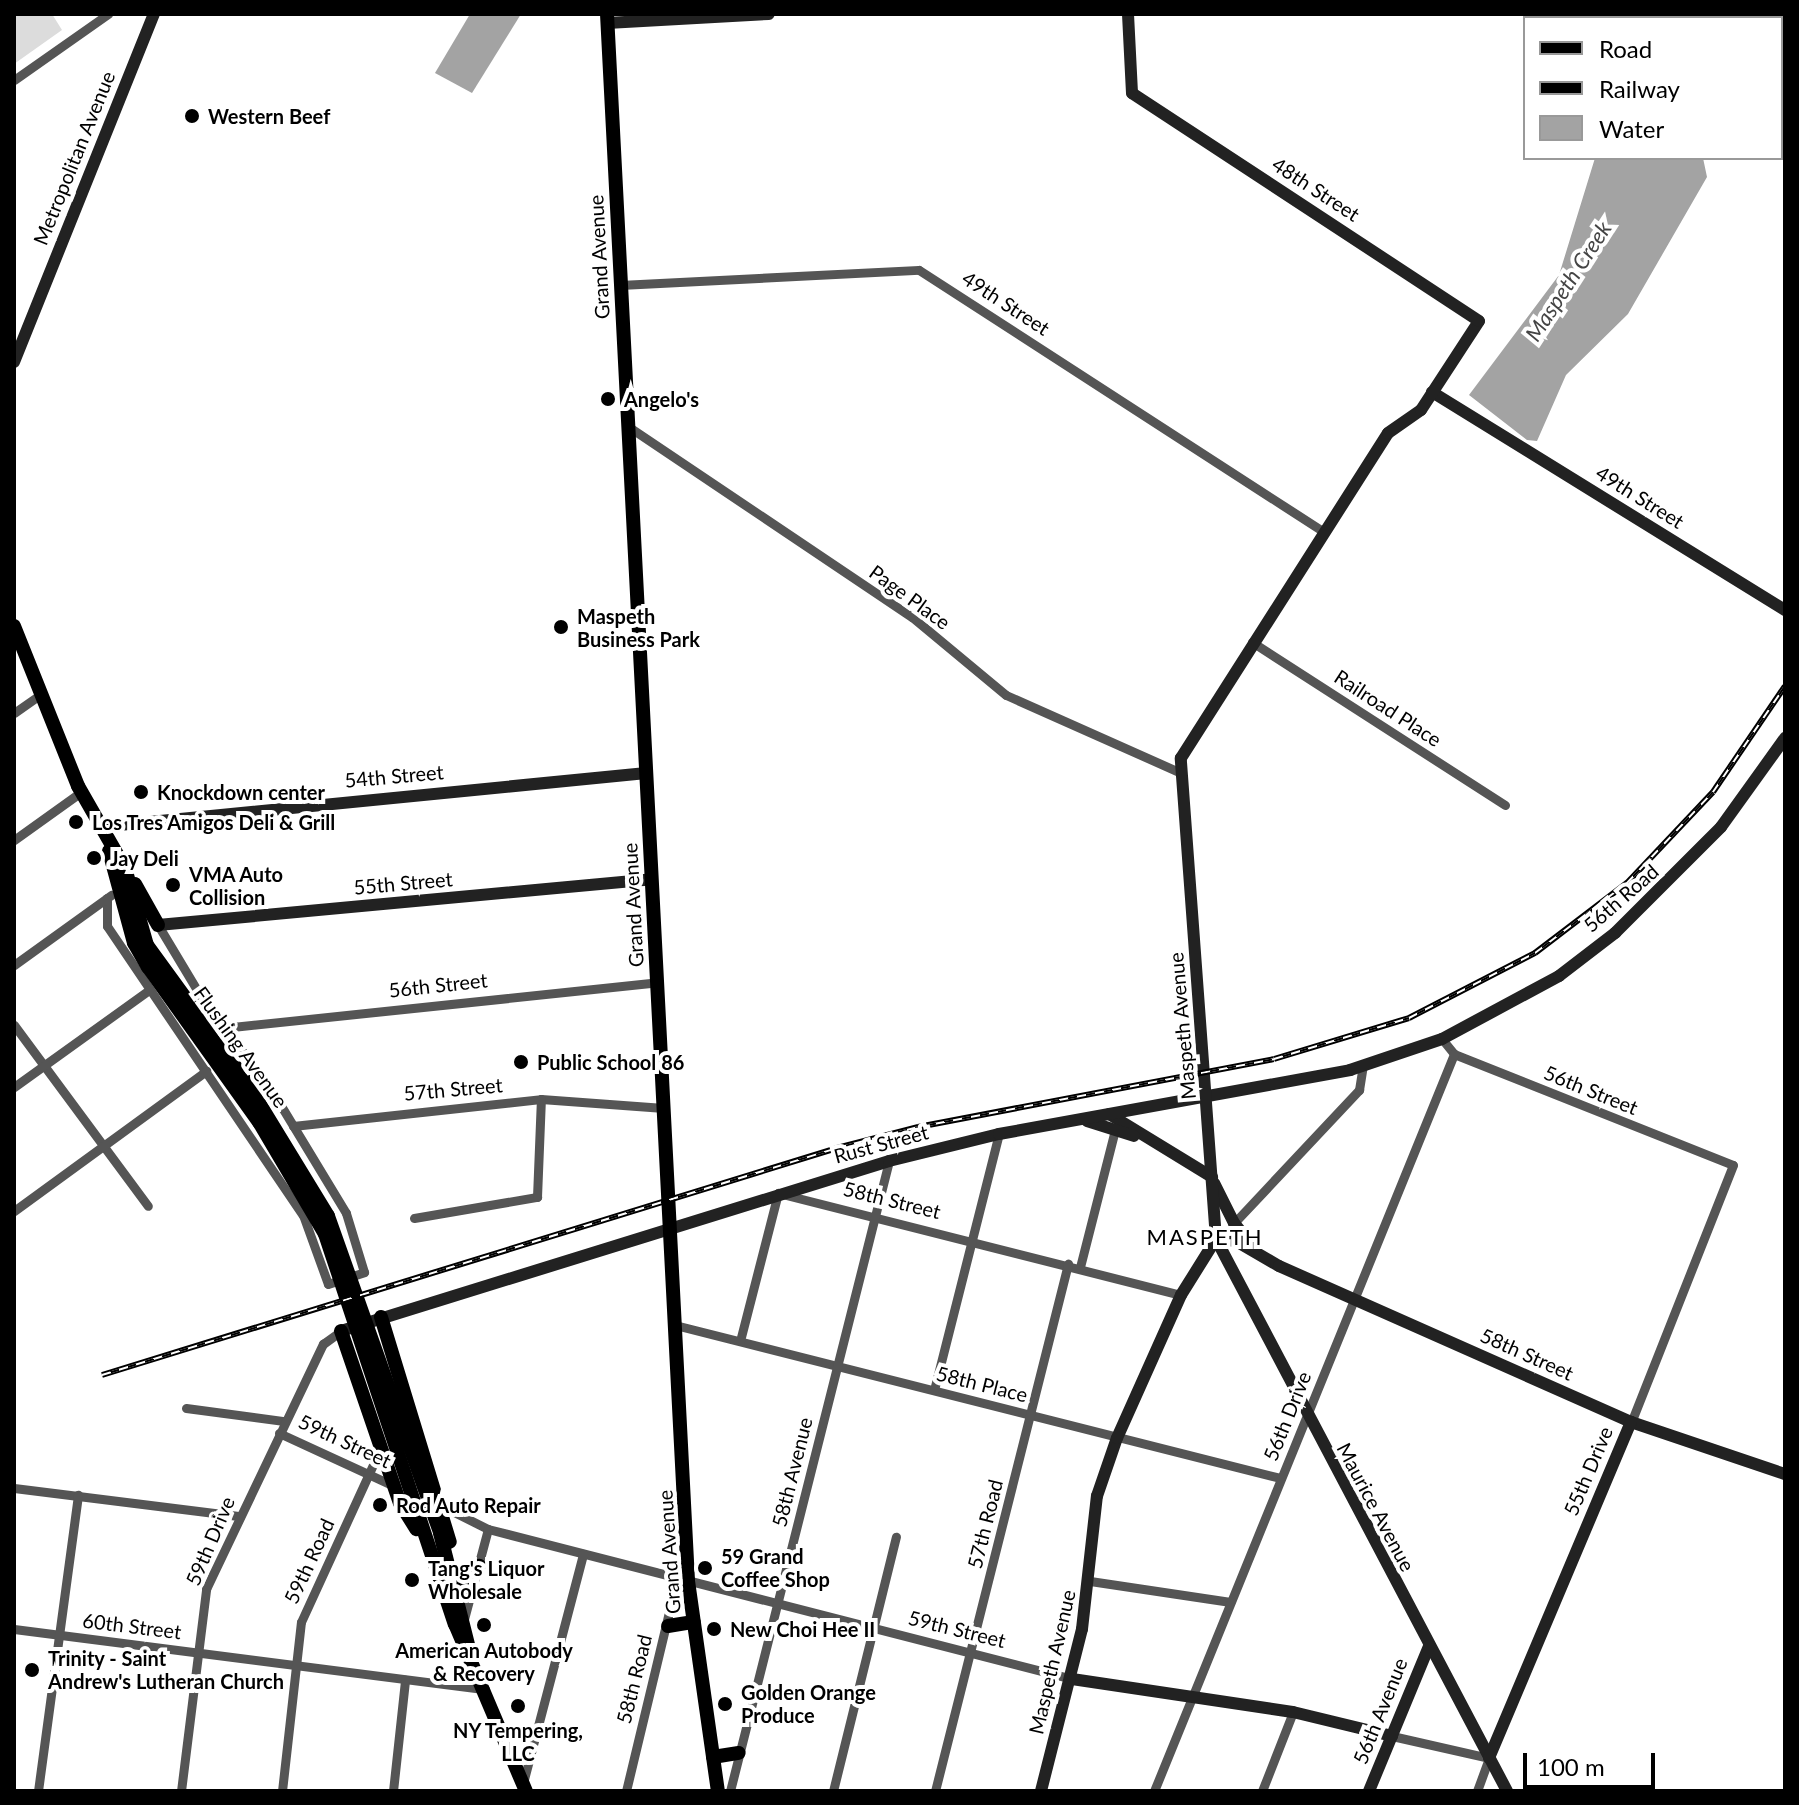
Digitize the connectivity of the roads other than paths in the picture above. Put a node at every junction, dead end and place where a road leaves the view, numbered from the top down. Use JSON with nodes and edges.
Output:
{"nodes":[{"id":1,"x":108,"y":14,"type":"edge"},
{"id":2,"x":154,"y":14,"type":"edge"},
{"id":3,"x":769,"y":14,"type":"edge"},
{"id":4,"x":1128,"y":14,"type":"edge"},
{"id":5,"x":607,"y":18,"type":"edge"},
{"id":6,"x":14,"y":80,"type":"edge"},
{"id":7,"x":620,"y":285,"type":"junction"},
{"id":8,"x":1478,"y":319,"type":"joint"},
{"id":9,"x":14,"y":362,"type":"edge"},
{"id":10,"x":1432,"y":392,"type":"junction"},
{"id":11,"x":629,"y":427,"type":"junction"},
{"id":12,"x":1323,"y":531,"type":"junction"},
{"id":13,"x":1785,"y":610,"type":"edge"},
{"id":14,"x":14,"y":626,"type":"edge"},
{"id":15,"x":1252,"y":642,"type":"junction"},
{"id":16,"x":40,"y":695,"type":"junction"},
{"id":17,"x":14,"y":713,"type":"edge"},
{"id":18,"x":1783,"y":746,"type":"edge"},
{"id":19,"x":646,"y":773,"type":"junction"},
{"id":20,"x":1181,"y":773,"type":"junction"},
{"id":21,"x":81,"y":792,"type":"junction"},
{"id":22,"x":1505,"y":805,"type":"dead end"},
{"id":23,"x":102,"y":833,"type":"junction"},
{"id":24,"x":14,"y":840,"type":"edge"},
{"id":25,"x":125,"y":868,"type":"junction"},
{"id":26,"x":652,"y":879,"type":"junction"},
{"id":27,"x":120,"y":888,"type":"junction"},
{"id":28,"x":107,"y":898,"type":"junction"},
{"id":29,"x":158,"y":925,"type":"junction"},
{"id":30,"x":14,"y":965,"type":"edge"},
{"id":31,"x":658,"y":982,"type":"junction"},
{"id":32,"x":149,"y":990,"type":"junction"},
{"id":33,"x":14,"y":1025,"type":"edge"},
{"id":34,"x":223,"y":1028,"type":"junction"},
{"id":35,"x":1442,"y":1039,"type":"junction"},
{"id":36,"x":1454,"y":1054,"type":"junction"},
{"id":37,"x":44,"y":1066,"type":"junction"},
{"id":38,"x":1363,"y":1066,"type":"junction"},
{"id":39,"x":206,"y":1071,"type":"junction"},
{"id":40,"x":14,"y":1087,"type":"edge"},
{"id":41,"x":267,"y":1088,"type":"junction"},
{"id":42,"x":1208,"y":1096,"type":"junction"},
{"id":43,"x":541,"y":1099,"type":"junction"},
{"id":44,"x":237,"y":1106,"type":"junction"},
{"id":45,"x":664,"y":1108,"type":"junction"},
{"id":46,"x":1109,"y":1114,"type":"junction"},
{"id":47,"x":1083,"y":1119,"type":"junction"},
{"id":48,"x":293,"y":1126,"type":"junction"},
{"id":49,"x":1115,"y":1130,"type":"junction"},
{"id":50,"x":999,"y":1134,"type":"junction"},
{"id":51,"x":1152,"y":1142,"type":"junction"},
{"id":52,"x":102,"y":1147,"type":"junction"},
{"id":53,"x":889,"y":1161,"type":"junction"},
{"id":54,"x":1733,"y":1165,"type":"joint"},
{"id":55,"x":1212,"y":1177,"type":"junction"},
{"id":56,"x":778,"y":1193,"type":"junction"},
{"id":57,"x":148,"y":1206,"type":"dead end"},
{"id":58,"x":14,"y":1211,"type":"edge"},
{"id":59,"x":875,"y":1216,"type":"junction"},
{"id":60,"x":414,"y":1218,"type":"dead end"},
{"id":61,"x":1234,"y":1223,"type":"junction"},
{"id":62,"x":670,"y":1226,"type":"junction"},
{"id":63,"x":1216,"y":1239,"type":"junction"},
{"id":64,"x":972,"y":1241,"type":"junction"},
{"id":65,"x":1259,"y":1254,"type":"junction"},
{"id":66,"x":1068,"y":1264,"type":"junction"},
{"id":67,"x":1080,"y":1267,"type":"junction"},
{"id":68,"x":1181,"y":1295,"type":"junction"},
{"id":69,"x":1354,"y":1298,"type":"junction"},
{"id":70,"x":378,"y":1318,"type":"junction"},
{"id":71,"x":675,"y":1325,"type":"junction"},
{"id":72,"x":345,"y":1329,"type":"junction"},
{"id":73,"x":740,"y":1341,"type":"junction"},
{"id":74,"x":837,"y":1365,"type":"junction"},
{"id":75,"x":934,"y":1390,"type":"junction"},
{"id":76,"x":186,"y":1408,"type":"dead end"},
{"id":77,"x":1031,"y":1415,"type":"junction"},
{"id":78,"x":1306,"y":1418,"type":"junction"},
{"id":79,"x":284,"y":1421,"type":"junction"},
{"id":80,"x":1631,"y":1422,"type":"junction"},
{"id":81,"x":279,"y":1433,"type":"junction"},
{"id":82,"x":1117,"y":1438,"type":"junction"},
{"id":83,"x":381,"y":1447,"type":"junction"},
{"id":84,"x":368,"y":1474,"type":"junction"},
{"id":85,"x":1785,"y":1474,"type":"edge"},
{"id":86,"x":1280,"y":1478,"type":"junction"},
{"id":87,"x":394,"y":1486,"type":"junction"},
{"id":88,"x":14,"y":1488,"type":"edge"},
{"id":89,"x":78,"y":1495,"type":"junction"},
{"id":90,"x":427,"y":1498,"type":"junction"},
{"id":91,"x":441,"y":1506,"type":"junction"},
{"id":92,"x":240,"y":1516,"type":"junction"},
{"id":93,"x":488,"y":1529,"type":"junction"},
{"id":94,"x":896,"y":1537,"type":"dead end"},
{"id":95,"x":429,"y":1549,"type":"junction"},
{"id":96,"x":583,"y":1554,"type":"junction"},
{"id":97,"x":448,"y":1558,"type":"junction"},
{"id":98,"x":479,"y":1566,"type":"junction"},
{"id":99,"x":688,"y":1581,"type":"junction"},
{"id":100,"x":1090,"y":1581,"type":"junction"},
{"id":101,"x":448,"y":1583,"type":"junction"},
{"id":102,"x":1230,"y":1602,"type":"junction"},
{"id":103,"x":777,"y":1604,"type":"junction"},
{"id":104,"x":464,"y":1621,"type":"junction"},
{"id":105,"x":694,"y":1622,"type":"junction"},
{"id":106,"x":668,"y":1626,"type":"junction"},
{"id":107,"x":14,"y":1629,"type":"edge"},
{"id":108,"x":874,"y":1629,"type":"junction"},
{"id":109,"x":57,"y":1635,"type":"junction"},
{"id":110,"x":1429,"y":1646,"type":"junction"},
{"id":111,"x":196,"y":1652,"type":"junction"},
{"id":112,"x":971,"y":1654,"type":"junction"},
{"id":113,"x":471,"y":1656,"type":"junction"},
{"id":114,"x":295,"y":1665,"type":"junction"},
{"id":115,"x":1072,"y":1679,"type":"junction"},
{"id":116,"x":405,"y":1680,"type":"junction"},
{"id":117,"x":485,"y":1689,"type":"junction"},
{"id":118,"x":1192,"y":1697,"type":"junction"},
{"id":119,"x":1293,"y":1712,"type":"junction"},
{"id":120,"x":1392,"y":1736,"type":"junction"},
{"id":121,"x":739,"y":1753,"type":"junction"},
{"id":122,"x":713,"y":1757,"type":"junction"},
{"id":123,"x":1489,"y":1758,"type":"junction"},
{"id":124,"x":525,"y":1787,"type":"edge"},
{"id":125,"x":38,"y":1791,"type":"edge"},
{"id":126,"x":181,"y":1791,"type":"edge"},
{"id":127,"x":282,"y":1791,"type":"edge"},
{"id":128,"x":393,"y":1791,"type":"edge"},
{"id":129,"x":626,"y":1791,"type":"edge"},
{"id":130,"x":718,"y":1791,"type":"edge"},
{"id":131,"x":730,"y":1791,"type":"edge"},
{"id":132,"x":833,"y":1791,"type":"edge"},
{"id":133,"x":935,"y":1791,"type":"edge"},
{"id":134,"x":1041,"y":1791,"type":"edge"},
{"id":135,"x":1154,"y":1791,"type":"edge"},
{"id":136,"x":1262,"y":1791,"type":"edge"},
{"id":137,"x":1369,"y":1791,"type":"edge"},
{"id":138,"x":1477,"y":1791,"type":"edge"},
{"id":139,"x":1507,"y":1791,"type":"edge"}],
"edges":[{"from":1,"to":6,"type":"street"},
{"from":2,"to":9,"type":"main road","name":"Metropolitan Avenue"},
{"from":3,"to":5,"type":"main road"},
{"from":4,"to":8,"type":"main road","name":"48th Street"},
{"from":5,"to":7,"type":"main road","name":"Grand Avenue"},
{"from":7,"to":11,"type":"main road","name":"Grand Avenue"},
{"from":7,"to":12,"type":"street","name":"49th Street"},
{"from":8,"to":10,"type":"main road","name":"Maspeth Avenue"},
{"from":10,"to":12,"type":"main road","name":"Maspeth Avenue"},
{"from":10,"to":13,"type":"main road","name":"49th Street"},
{"from":11,"to":19,"type":"main road","name":"Grand Avenue"},
{"from":11,"to":20,"type":"street","name":"Page Place"},
{"from":12,"to":15,"type":"main road","name":"Maspeth Avenue"},
{"from":14,"to":16,"type":"main road","name":"Flushing Avenue"},
{"from":15,"to":20,"type":"main road","name":"Maspeth Avenue"},
{"from":15,"to":22,"type":"street","name":"Railroad Place"},
{"from":16,"to":17,"type":"street"},
{"from":16,"to":21,"type":"main road","name":"Flushing Avenue"},
{"from":18,"to":35,"type":"main road","name":"56th Road"},
{"from":19,"to":23,"type":"main road","name":"54th Street"},
{"from":19,"to":26,"type":"main road","name":"Grand Avenue"},
{"from":20,"to":42,"type":"main road","name":"Maspeth Avenue"},
{"from":21,"to":23,"type":"main road","name":"Flushing Avenue"},
{"from":21,"to":24,"type":"street"},
{"from":23,"to":25,"type":"main road","name":"Flushing Avenue"},
{"from":23,"to":27,"type":"main road","name":"Flushing Avenue"},
{"from":25,"to":29,"type":"main road"},
{"from":25,"to":90,"type":"main road","name":"Flushing Avenue"},
{"from":26,"to":29,"type":"main road","name":"55th Street"},
{"from":26,"to":31,"type":"main road","name":"Grand Avenue"},
{"from":27,"to":28,"type":"street"},
{"from":27,"to":95,"type":"main road","name":"Flushing Avenue"},
{"from":28,"to":30,"type":"street"},
{"from":28,"to":32,"type":"street","name":"Flushing Avenue"},
{"from":29,"to":34,"type":"street","name":"Flushing Avenue"},
{"from":31,"to":34,"type":"street","name":"56th Street"},
{"from":31,"to":45,"type":"main road","name":"Grand Avenue"},
{"from":32,"to":37,"type":"street"},
{"from":32,"to":39,"type":"street","name":"Flushing Avenue"},
{"from":33,"to":37,"type":"street"},
{"from":34,"to":41,"type":"street","name":"Flushing Avenue"},
{"from":35,"to":36,"type":"street","name":"56th Street"},
{"from":35,"to":38,"type":"main road","name":"Rust Street"},
{"from":36,"to":54,"type":"street","name":"56th Street"},
{"from":36,"to":69,"type":"street","name":"56th Drive"},
{"from":37,"to":40,"type":"street"},
{"from":37,"to":52,"type":"street"},
{"from":38,"to":42,"type":"main road","name":"Rust Street"},
{"from":38,"to":61,"type":"street"},
{"from":39,"to":44,"type":"street","name":"Flushing Avenue"},
{"from":39,"to":52,"type":"street"},
{"from":41,"to":44,"type":"street"},
{"from":41,"to":48,"type":"street","name":"Flushing Avenue"},
{"from":42,"to":46,"type":"main road","name":"Rust Street"},
{"from":42,"to":55,"type":"main road","name":"Maspeth Avenue"},
{"from":43,"to":45,"type":"street","name":"57th Street"},
{"from":43,"to":48,"type":"street","name":"57th Street"},
{"from":43,"to":60,"type":"street"},
{"from":44,"to":48,"type":"street","name":"Flushing Avenue"},
{"from":45,"to":62,"type":"main road","name":"Grand Avenue"},
{"from":46,"to":47,"type":"main road","name":"Rust Street"},
{"from":46,"to":51,"type":"main road"},
{"from":47,"to":49,"type":"main road"},
{"from":47,"to":50,"type":"main road","name":"Rust Street"},
{"from":49,"to":51,"type":"main road"},
{"from":49,"to":67,"type":"street"},
{"from":50,"to":53,"type":"main road","name":"Rust Street"},
{"from":50,"to":64,"type":"street"},
{"from":51,"to":55,"type":"main road"},
{"from":52,"to":57,"type":"street"},
{"from":52,"to":58,"type":"street"},
{"from":53,"to":56,"type":"main road","name":"Rust Street"},
{"from":53,"to":59,"type":"street","name":"58th Avenue"},
{"from":54,"to":80,"type":"street","name":"55th Drive"},
{"from":55,"to":61,"type":"main road","name":"58th Street"},
{"from":55,"to":63,"type":"main road","name":"Maspeth Avenue"},
{"from":56,"to":59,"type":"street","name":"58th Street"},
{"from":56,"to":62,"type":"main road","name":"Rust Street"},
{"from":56,"to":73,"type":"street"},
{"from":59,"to":64,"type":"street","name":"58th Street"},
{"from":59,"to":74,"type":"street","name":"58th Avenue"},
{"from":61,"to":65,"type":"main road","name":"58th Street"},
{"from":62,"to":70,"type":"main road","name":"Rust Street"},
{"from":62,"to":71,"type":"main road","name":"Grand Avenue"},
{"from":63,"to":65,"type":"main road","name":"58th Street"},
{"from":63,"to":68,"type":"main road","name":"Maspeth Avenue"},
{"from":63,"to":78,"type":"main road","name":"Maurice Avenue"},
{"from":64,"to":66,"type":"street","name":"58th Street"},
{"from":64,"to":75,"type":"street"},
{"from":65,"to":69,"type":"main road","name":"58th Street"},
{"from":66,"to":67,"type":"street","name":"58th Street"},
{"from":66,"to":77,"type":"street","name":"57th Road"},
{"from":67,"to":68,"type":"street","name":"58th Street"},
{"from":68,"to":82,"type":"main road","name":"Maspeth Avenue"},
{"from":69,"to":78,"type":"street","name":"56th Drive"},
{"from":69,"to":80,"type":"main road","name":"58th Street"},
{"from":70,"to":72,"type":"main road","name":"Rust Street"},
{"from":70,"to":91,"type":"main road"},
{"from":71,"to":73,"type":"street","name":"58th Place"},
{"from":71,"to":99,"type":"main road","name":"Grand Avenue"},
{"from":72,"to":79,"type":"street","name":"59th Drive"},
{"from":72,"to":83,"type":"main road"},
{"from":73,"to":74,"type":"street","name":"58th Place"},
{"from":74,"to":75,"type":"street","name":"58th Place"},
{"from":74,"to":103,"type":"street","name":"58th Avenue"},
{"from":75,"to":77,"type":"street","name":"58th Place"},
{"from":76,"to":79,"type":"street","name":"59th Street"},
{"from":77,"to":82,"type":"street","name":"58th Place"},
{"from":77,"to":112,"type":"street","name":"57th Road"},
{"from":78,"to":86,"type":"street","name":"56th Drive"},
{"from":78,"to":110,"type":"main road","name":"Maurice Avenue"},
{"from":79,"to":81,"type":"street","name":"59th Drive"},
{"from":80,"to":85,"type":"main road","name":"58th Street"},
{"from":80,"to":123,"type":"main road","name":"55th Drive"},
{"from":81,"to":84,"type":"street","name":"59th Street"},
{"from":81,"to":92,"type":"street","name":"59th Drive"},
{"from":82,"to":86,"type":"street","name":"58th Place"},
{"from":82,"to":100,"type":"main road","name":"Maspeth Avenue"},
{"from":83,"to":84,"type":"street","name":"59th Road"},
{"from":83,"to":87,"type":"main road"},
{"from":84,"to":87,"type":"street","name":"59th Street"},
{"from":84,"to":114,"type":"street","name":"59th Road"},
{"from":86,"to":102,"type":"street","name":"56th Drive"},
{"from":87,"to":95,"type":"main road"},
{"from":88,"to":89,"type":"street"},
{"from":89,"to":92,"type":"street"},
{"from":89,"to":109,"type":"street"},
{"from":90,"to":91,"type":"street","name":"59th Street"},
{"from":90,"to":97,"type":"main road","name":"Flushing Avenue"},
{"from":91,"to":93,"type":"street","name":"59th Street"},
{"from":91,"to":97,"type":"main road"},
{"from":92,"to":111,"type":"street","name":"59th Drive"},
{"from":93,"to":96,"type":"street","name":"59th Street"},
{"from":93,"to":98,"type":"street"},
{"from":94,"to":108,"type":"street"},
{"from":95,"to":101,"type":"main road","name":"Flushing Avenue"},
{"from":96,"to":99,"type":"street","name":"59th Street"},
{"from":96,"to":124,"type":"street"},
{"from":97,"to":101,"type":"main road","name":"Flushing Avenue"},
{"from":98,"to":101,"type":"main road"},
{"from":98,"to":104,"type":"street"},
{"from":99,"to":103,"type":"street","name":"59th Street"},
{"from":99,"to":105,"type":"main road","name":"Grand Avenue"},
{"from":99,"to":106,"type":"street","name":"58th Road"},
{"from":100,"to":102,"type":"street"},
{"from":100,"to":115,"type":"main road","name":"Maspeth Avenue"},
{"from":101,"to":104,"type":"main road","name":"Flushing Avenue"},
{"from":101,"to":113,"type":"main road","name":"Flushing Avenue"},
{"from":102,"to":118,"type":"street","name":"56th Drive"},
{"from":103,"to":108,"type":"street","name":"59th Street"},
{"from":103,"to":121,"type":"street","name":"58th Avenue"},
{"from":104,"to":113,"type":"main road","name":"Flushing Avenue"},
{"from":105,"to":106,"type":"main road"},
{"from":105,"to":122,"type":"main road","name":"Grand Avenue"},
{"from":106,"to":129,"type":"street","name":"58th Road"},
{"from":107,"to":109,"type":"street","name":"60th Street"},
{"from":108,"to":112,"type":"street","name":"59th Street"},
{"from":108,"to":132,"type":"street"},
{"from":109,"to":111,"type":"street","name":"60th Street"},
{"from":109,"to":125,"type":"street"},
{"from":110,"to":120,"type":"main road","name":"56th Avenue"},
{"from":110,"to":123,"type":"main road","name":"Maurice Avenue"},
{"from":111,"to":114,"type":"street","name":"60th Street"},
{"from":111,"to":126,"type":"street","name":"59th Drive"},
{"from":112,"to":115,"type":"street","name":"59th Street"},
{"from":112,"to":133,"type":"street","name":"57th Road"},
{"from":113,"to":117,"type":"main road","name":"Flushing Avenue"},
{"from":114,"to":116,"type":"street","name":"60th Street"},
{"from":114,"to":127,"type":"street","name":"59th Road"},
{"from":115,"to":118,"type":"main road","name":"59th Street"},
{"from":115,"to":134,"type":"main road","name":"Maspeth Avenue"},
{"from":116,"to":117,"type":"street","name":"60th Street"},
{"from":116,"to":128,"type":"street"},
{"from":117,"to":124,"type":"main road","name":"Flushing Avenue"},
{"from":118,"to":119,"type":"main road","name":"59th Street"},
{"from":118,"to":135,"type":"street","name":"56th Drive"},
{"from":119,"to":120,"type":"main road","name":"59th Street"},
{"from":119,"to":136,"type":"street"},
{"from":120,"to":123,"type":"street","name":"59th Street"},
{"from":120,"to":137,"type":"main road","name":"56th Avenue"},
{"from":121,"to":122,"type":"main road"},
{"from":121,"to":131,"type":"street","name":"58th Avenue"},
{"from":122,"to":130,"type":"main road","name":"Grand Avenue"},
{"from":123,"to":138,"type":"street","name":"55th Drive"},
{"from":123,"to":139,"type":"main road","name":"Maurice Avenue"}]}
